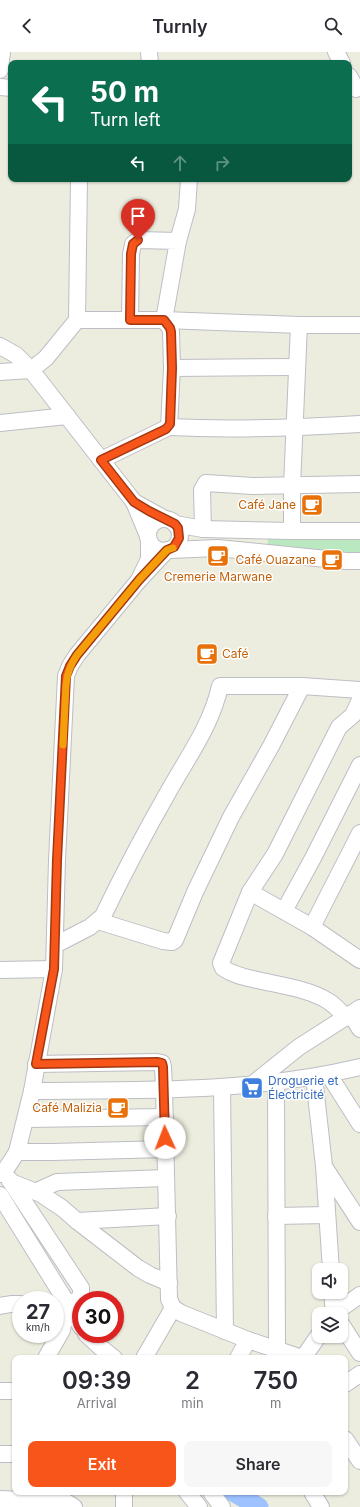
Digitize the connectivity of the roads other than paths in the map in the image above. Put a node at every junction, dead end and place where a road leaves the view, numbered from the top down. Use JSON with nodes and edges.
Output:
{"nodes":[{"id":1,"x":2,"y":52,"type":"edge"},
{"id":2,"x":0,"y":70,"type":"edge"},
{"id":3,"x":78,"y":182,"type":"edge"},
{"id":4,"x":189,"y":182,"type":"edge"},
{"id":5,"x":178,"y":241,"type":"junction"},
{"id":6,"x":77,"y":320,"type":"junction"},
{"id":7,"x":130,"y":320,"type":"junction"},
{"id":8,"x":164,"y":320,"type":"junction"},
{"id":9,"x":299,"y":325,"type":"junction"},
{"id":10,"x":360,"y":325,"type":"edge"},
{"id":11,"x":0,"y":346,"type":"edge"},
{"id":12,"x":297,"y":367,"type":"junction"},
{"id":13,"x":172,"y":368,"type":"junction"},
{"id":14,"x":31,"y":370,"type":"junction"},
{"id":15,"x":0,"y":372,"type":"edge"},
{"id":16,"x":67,"y":416,"type":"junction"},
{"id":17,"x":0,"y":423,"type":"edge"},
{"id":18,"x":360,"y":424,"type":"edge"},
{"id":19,"x":169,"y":427,"type":"junction"},
{"id":20,"x":294,"y":428,"type":"junction"},
{"id":21,"x":101,"y":460,"type":"junction"},
{"id":22,"x":360,"y":484,"type":"edge"},
{"id":23,"x":292,"y":486,"type":"junction"},
{"id":24,"x":134,"y":502,"type":"junction"},
{"id":25,"x":170,"y":522,"type":"junction"},
{"id":26,"x":203,"y":529,"type":"junction"},
{"id":27,"x":292,"y":531,"type":"junction"},
{"id":28,"x":360,"y":531,"type":"edge"},
{"id":29,"x":149,"y":538,"type":"junction"},
{"id":30,"x":169,"y":550,"type":"junction"},
{"id":31,"x":360,"y":562,"type":"edge"},
{"id":32,"x":139,"y":580,"type":"junction"},
{"id":33,"x":302,"y":686,"type":"junction"},
{"id":34,"x":360,"y":690,"type":"edge"},
{"id":35,"x":360,"y":700,"type":"edge"},
{"id":36,"x":360,"y":765,"type":"edge"},
{"id":37,"x":360,"y":833,"type":"edge"},
{"id":38,"x":250,"y":892,"type":"junction"},
{"id":39,"x":284,"y":911,"type":"junction"},
{"id":40,"x":98,"y":922,"type":"junction"},
{"id":41,"x":312,"y":927,"type":"junction"},
{"id":42,"x":55,"y":945,"type":"junction"},
{"id":43,"x":360,"y":960,"type":"edge"},
{"id":44,"x":54,"y":969,"type":"junction"},
{"id":45,"x":0,"y":970,"type":"edge"},
{"id":46,"x":352,"y":1013,"type":"edge"},
{"id":47,"x":360,"y":1029,"type":"edge"},
{"id":48,"x":36,"y":1064,"type":"junction"},
{"id":49,"x":360,"y":1067,"type":"edge"},
{"id":50,"x":322,"y":1076,"type":"junction"},
{"id":51,"x":276,"y":1083,"type":"junction"},
{"id":52,"x":254,"y":1084,"type":"junction"},
{"id":53,"x":222,"y":1087,"type":"junction"},
{"id":54,"x":164,"y":1089,"type":"junction"},
{"id":55,"x":32,"y":1091,"type":"junction"},
{"id":56,"x":165,"y":1117,"type":"junction"},
{"id":57,"x":26,"y":1119,"type":"junction"},
{"id":58,"x":360,"y":1124,"type":"edge"},
{"id":59,"x":166,"y":1149,"type":"junction"},
{"id":60,"x":17,"y":1152,"type":"junction"},
{"id":61,"x":324,"y":1166,"type":"junction"},
{"id":62,"x":4,"y":1173,"type":"edge"},
{"id":63,"x":166,"y":1178,"type":"junction"},
{"id":64,"x":37,"y":1191,"type":"junction"},
{"id":65,"x":0,"y":1195,"type":"edge"},
{"id":66,"x":327,"y":1215,"type":"junction"},
{"id":67,"x":168,"y":1216,"type":"junction"},
{"id":68,"x":276,"y":1216,"type":"junction"},
{"id":69,"x":77,"y":1221,"type":"junction"},
{"id":70,"x":360,"y":1222,"type":"edge"},
{"id":71,"x":330,"y":1263,"type":"edge"},
{"id":72,"x":170,"y":1283,"type":"junction"},
{"id":73,"x":54,"y":1291,"type":"edge"},
{"id":74,"x":360,"y":1295,"type":"edge"},
{"id":75,"x":12,"y":1304,"type":"edge"},
{"id":76,"x":64,"y":1305,"type":"edge"},
{"id":77,"x":0,"y":1306,"type":"edge"},
{"id":78,"x":346,"y":1307,"type":"edge"},
{"id":79,"x":64,"y":1308,"type":"edge"},
{"id":80,"x":173,"y":1308,"type":"junction"},
{"id":81,"x":72,"y":1317,"type":"edge"},
{"id":82,"x":225,"y":1331,"type":"junction"},
{"id":83,"x":348,"y":1335,"type":"edge"},
{"id":84,"x":248,"y":1340,"type":"junction"},
{"id":85,"x":55,"y":1343,"type":"edge"},
{"id":86,"x":96,"y":1343,"type":"edge"},
{"id":87,"x":313,"y":1343,"type":"edge"},
{"id":88,"x":277,"y":1350,"type":"junction"},
{"id":89,"x":360,"y":1353,"type":"edge"},
{"id":90,"x":48,"y":1355,"type":"edge"},
{"id":91,"x":110,"y":1355,"type":"edge"},
{"id":92,"x":146,"y":1355,"type":"edge"},
{"id":93,"x":240,"y":1355,"type":"edge"},
{"id":94,"x":293,"y":1355,"type":"edge"},
{"id":95,"x":304,"y":1355,"type":"edge"},
{"id":96,"x":360,"y":1374,"type":"edge"},
{"id":97,"x":348,"y":1382,"type":"edge"},
{"id":98,"x":12,"y":1391,"type":"edge"},
{"id":99,"x":0,"y":1392,"type":"edge"},
{"id":100,"x":348,"y":1443,"type":"edge"},
{"id":101,"x":0,"y":1454,"type":"edge"},
{"id":102,"x":12,"y":1454,"type":"edge"},
{"id":103,"x":360,"y":1461,"type":"edge"},
{"id":104,"x":124,"y":1495,"type":"edge"},
{"id":105,"x":205,"y":1495,"type":"edge"},
{"id":106,"x":212,"y":1495,"type":"edge"},
{"id":107,"x":314,"y":1495,"type":"edge"},
{"id":108,"x":0,"y":1499,"type":"edge"},
{"id":109,"x":195,"y":1501,"type":"edge"},
{"id":110,"x":74,"y":1507,"type":"edge"},
{"id":111,"x":124,"y":1507,"type":"edge"},
{"id":112,"x":222,"y":1507,"type":"edge"},
{"id":113,"x":321,"y":1507,"type":"edge"}],
"edges":[{"from":1,"to":2,"type":"street"},
{"from":3,"to":6,"type":"street"},
{"from":4,"to":5,"type":"street"},
{"from":5,"to":7,"type":"street"},
{"from":5,"to":8,"type":"street"},
{"from":6,"to":7,"type":"street"},
{"from":6,"to":14,"type":"street"},
{"from":7,"to":8,"type":"street"},
{"from":8,"to":9,"type":"street"},
{"from":8,"to":13,"type":"street"},
{"from":9,"to":10,"type":"street"},
{"from":9,"to":12,"type":"street"},
{"from":11,"to":14,"type":"street"},
{"from":12,"to":13,"type":"street"},
{"from":12,"to":20,"type":"street"},
{"from":13,"to":19,"type":"street"},
{"from":14,"to":15,"type":"street"},
{"from":14,"to":16,"type":"street"},
{"from":16,"to":17,"type":"street"},
{"from":16,"to":21,"type":"street"},
{"from":18,"to":20,"type":"street"},
{"from":19,"to":20,"type":"street"},
{"from":19,"to":21,"type":"street"},
{"from":20,"to":23,"type":"street"},
{"from":21,"to":24,"type":"street"},
{"from":22,"to":23,"type":"street"},
{"from":23,"to":26,"type":"street"},
{"from":23,"to":27,"type":"street"},
{"from":24,"to":25,"type":"street"},
{"from":24,"to":29,"type":"street"},
{"from":25,"to":26,"type":"street"},
{"from":25,"to":29,"type":"street"},
{"from":25,"to":30,"type":"street"},
{"from":26,"to":27,"type":"street"},
{"from":27,"to":28,"type":"street"},
{"from":29,"to":30,"type":"street"},
{"from":29,"to":32,"type":"street"},
{"from":30,"to":31,"type":"street"},
{"from":30,"to":32,"type":"street"},
{"from":32,"to":42,"type":"street"},
{"from":33,"to":34,"type":"street"},
{"from":33,"to":40,"type":"street"},
{"from":33,"to":40,"type":"street"},
{"from":35,"to":38,"type":"street"},
{"from":36,"to":39,"type":"street"},
{"from":37,"to":41,"type":"street"},
{"from":38,"to":39,"type":"street"},
{"from":38,"to":46,"type":"street"},
{"from":39,"to":41,"type":"street"},
{"from":40,"to":42,"type":"street"},
{"from":41,"to":43,"type":"street"},
{"from":42,"to":44,"type":"street"},
{"from":44,"to":45,"type":"street"},
{"from":44,"to":48,"type":"street"},
{"from":46,"to":47,"type":"street"},
{"from":46,"to":52,"type":"street"},
{"from":48,"to":54,"type":"street"},
{"from":48,"to":55,"type":"street"},
{"from":49,"to":50,"type":"street"},
{"from":50,"to":51,"type":"street"},
{"from":50,"to":58,"type":"street"},
{"from":50,"to":61,"type":"street"},
{"from":51,"to":52,"type":"street"},
{"from":51,"to":68,"type":"street"},
{"from":52,"to":53,"type":"street"},
{"from":53,"to":54,"type":"street"},
{"from":53,"to":82,"type":"street"},
{"from":54,"to":55,"type":"street"},
{"from":54,"to":56,"type":"street"},
{"from":55,"to":57,"type":"street"},
{"from":56,"to":57,"type":"street"},
{"from":56,"to":59,"type":"street"},
{"from":57,"to":60,"type":"street"},
{"from":59,"to":60,"type":"street"},
{"from":59,"to":63,"type":"street"},
{"from":60,"to":62,"type":"street"},
{"from":61,"to":66,"type":"street"},
{"from":61,"to":70,"type":"street"},
{"from":62,"to":64,"type":"street"},
{"from":62,"to":76,"type":"street"},
{"from":63,"to":64,"type":"street"},
{"from":63,"to":67,"type":"street"},
{"from":64,"to":69,"type":"street"},
{"from":65,"to":73,"type":"street"},
{"from":66,"to":68,"type":"street"},
{"from":66,"to":71,"type":"street"},
{"from":67,"to":69,"type":"street"},
{"from":67,"to":72,"type":"street"},
{"from":68,"to":88,"type":"street"},
{"from":69,"to":72,"type":"street"},
{"from":72,"to":80,"type":"street"},
{"from":74,"to":78,"type":"street"},
{"from":75,"to":77,"type":"street"},
{"from":79,"to":81,"type":"street"},
{"from":80,"to":82,"type":"street"},
{"from":80,"to":92,"type":"street"},
{"from":82,"to":84,"type":"street"},
{"from":83,"to":89,"type":"street"},
{"from":84,"to":88,"type":"street"},
{"from":84,"to":93,"type":"street"},
{"from":85,"to":90,"type":"street"},
{"from":86,"to":91,"type":"street"},
{"from":87,"to":95,"type":"street"},
{"from":88,"to":94,"type":"street"},
{"from":96,"to":97,"type":"street"},
{"from":98,"to":99,"type":"street"},
{"from":100,"to":103,"type":"street"},
{"from":101,"to":102,"type":"street"},
{"from":104,"to":111,"type":"street"},
{"from":105,"to":109,"type":"street"},
{"from":106,"to":112,"type":"street"},
{"from":107,"to":113,"type":"street"},
{"from":108,"to":110,"type":"street"}]}
